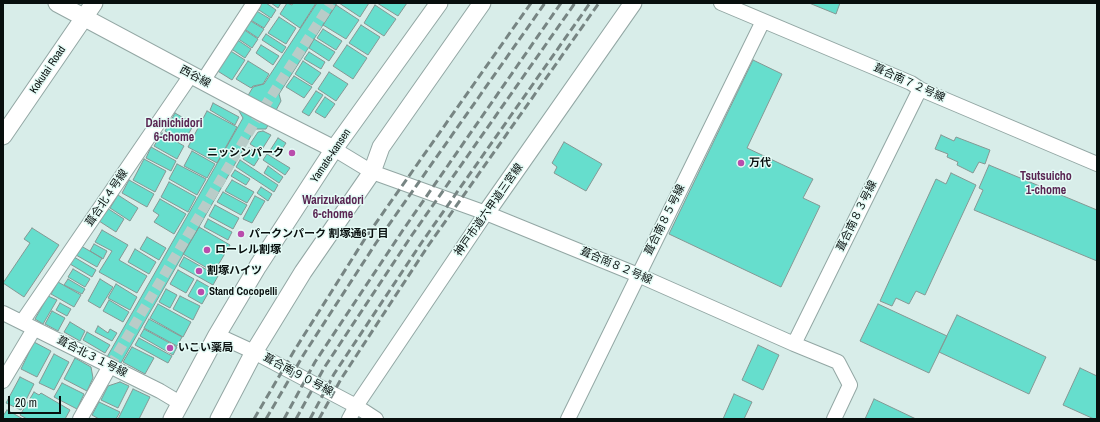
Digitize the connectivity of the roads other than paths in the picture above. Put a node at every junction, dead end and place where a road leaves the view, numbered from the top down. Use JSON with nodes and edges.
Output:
{"nodes":[{"id":1,"x":57,"y":3,"type":"edge"},
{"id":2,"x":94,"y":3,"type":"edge"},
{"id":3,"x":254,"y":3,"type":"edge"},
{"id":4,"x":439,"y":3,"type":"edge"},
{"id":5,"x":482,"y":3,"type":"edge"},
{"id":6,"x":633,"y":3,"type":"edge"},
{"id":7,"x":721,"y":3,"type":"edge"},
{"id":8,"x":84,"y":18,"type":"junction"},
{"id":9,"x":763,"y":21,"type":"junction"},
{"id":10,"x":197,"y":78,"type":"junction"},
{"id":11,"x":920,"y":89,"type":"junction"},
{"id":12,"x":3,"y":136,"type":"edge"},
{"id":13,"x":334,"y":150,"type":"junction"},
{"id":14,"x":1097,"y":164,"type":"edge"},
{"id":15,"x":372,"y":172,"type":"junction"},
{"id":16,"x":486,"y":213,"type":"junction"},
{"id":17,"x":638,"y":275,"type":"junction"},
{"id":18,"x":3,"y":313,"type":"edge"},
{"id":19,"x":28,"y":325,"type":"junction"},
{"id":20,"x":217,"y":335,"type":"junction"},
{"id":21,"x":794,"y":344,"type":"junction"},
{"id":22,"x":254,"y":352,"type":"junction"},
{"id":23,"x":110,"y":366,"type":"junction"},
{"id":24,"x":3,"y":381,"type":"edge"},
{"id":25,"x":180,"y":403,"type":"junction"},
{"id":26,"x":356,"y":406,"type":"junction"},
{"id":27,"x":80,"y":419,"type":"edge"},
{"id":28,"x":172,"y":419,"type":"edge"},
{"id":29,"x":219,"y":419,"type":"edge"},
{"id":30,"x":349,"y":419,"type":"edge"},
{"id":31,"x":376,"y":419,"type":"edge"},
{"id":32,"x":568,"y":419,"type":"edge"},
{"id":33,"x":834,"y":419,"type":"edge"}],
"edges":[{"from":1,"to":8,"type":"street","name":"西谷線"},
{"from":2,"to":8,"type":"street","name":"Kokutai Road"},
{"from":3,"to":10,"type":"street","name":"葺合北４号線"},
{"from":4,"to":13,"type":"street","name":"Yamate-kansen"},
{"from":5,"to":15,"type":"street"},
{"from":6,"to":16,"type":"street","name":"神戸市道六甲道三宮線"},
{"from":7,"to":9,"type":"street","name":"葺合南７２号線"},
{"from":8,"to":10,"type":"street","name":"西谷線"},
{"from":8,"to":12,"type":"street","name":"Kokutai Road"},
{"from":9,"to":11,"type":"street","name":"葺合南７２号線"},
{"from":9,"to":17,"type":"street","name":"葺合南８５号線"},
{"from":10,"to":13,"type":"street","name":"西谷線"},
{"from":10,"to":19,"type":"street","name":"葺合北４号線"},
{"from":11,"to":14,"type":"street","name":"葺合南７２号線"},
{"from":11,"to":21,"type":"street","name":"葺合南８３号線"},
{"from":13,"to":15,"type":"street","name":"葺合南８２号線"},
{"from":13,"to":20,"type":"street","name":"Yamate-kansen"},
{"from":15,"to":16,"type":"street","name":"葺合南８２号線"},
{"from":15,"to":22,"type":"street"},
{"from":16,"to":17,"type":"street","name":"葺合南８２号線"},
{"from":16,"to":26,"type":"street","name":"神戸市道六甲道三宮線"},
{"from":17,"to":21,"type":"street","name":"葺合南８２号線"},
{"from":17,"to":32,"type":"street","name":"葺合南８５号線"},
{"from":18,"to":19,"type":"street","name":"葺合北３１号線"},
{"from":19,"to":23,"type":"street","name":"葺合北３１号線"},
{"from":19,"to":24,"type":"street","name":"葺合北４号線"},
{"from":20,"to":22,"type":"street","name":"葺合南９０号線"},
{"from":20,"to":25,"type":"street","name":"Yamate-kansen"},
{"from":21,"to":33,"type":"street","name":"葺合南８２号線"},
{"from":22,"to":26,"type":"street","name":"葺合南９０号線"},
{"from":22,"to":29,"type":"street"},
{"from":23,"to":25,"type":"street","name":"葺合北３１号線"},
{"from":23,"to":27,"type":"street"},
{"from":25,"to":28,"type":"street","name":"Yamate-kansen"},
{"from":26,"to":30,"type":"street","name":"神戸市道六甲道三宮線"},
{"from":26,"to":31,"type":"street","name":"葺合南９０号線"}]}
